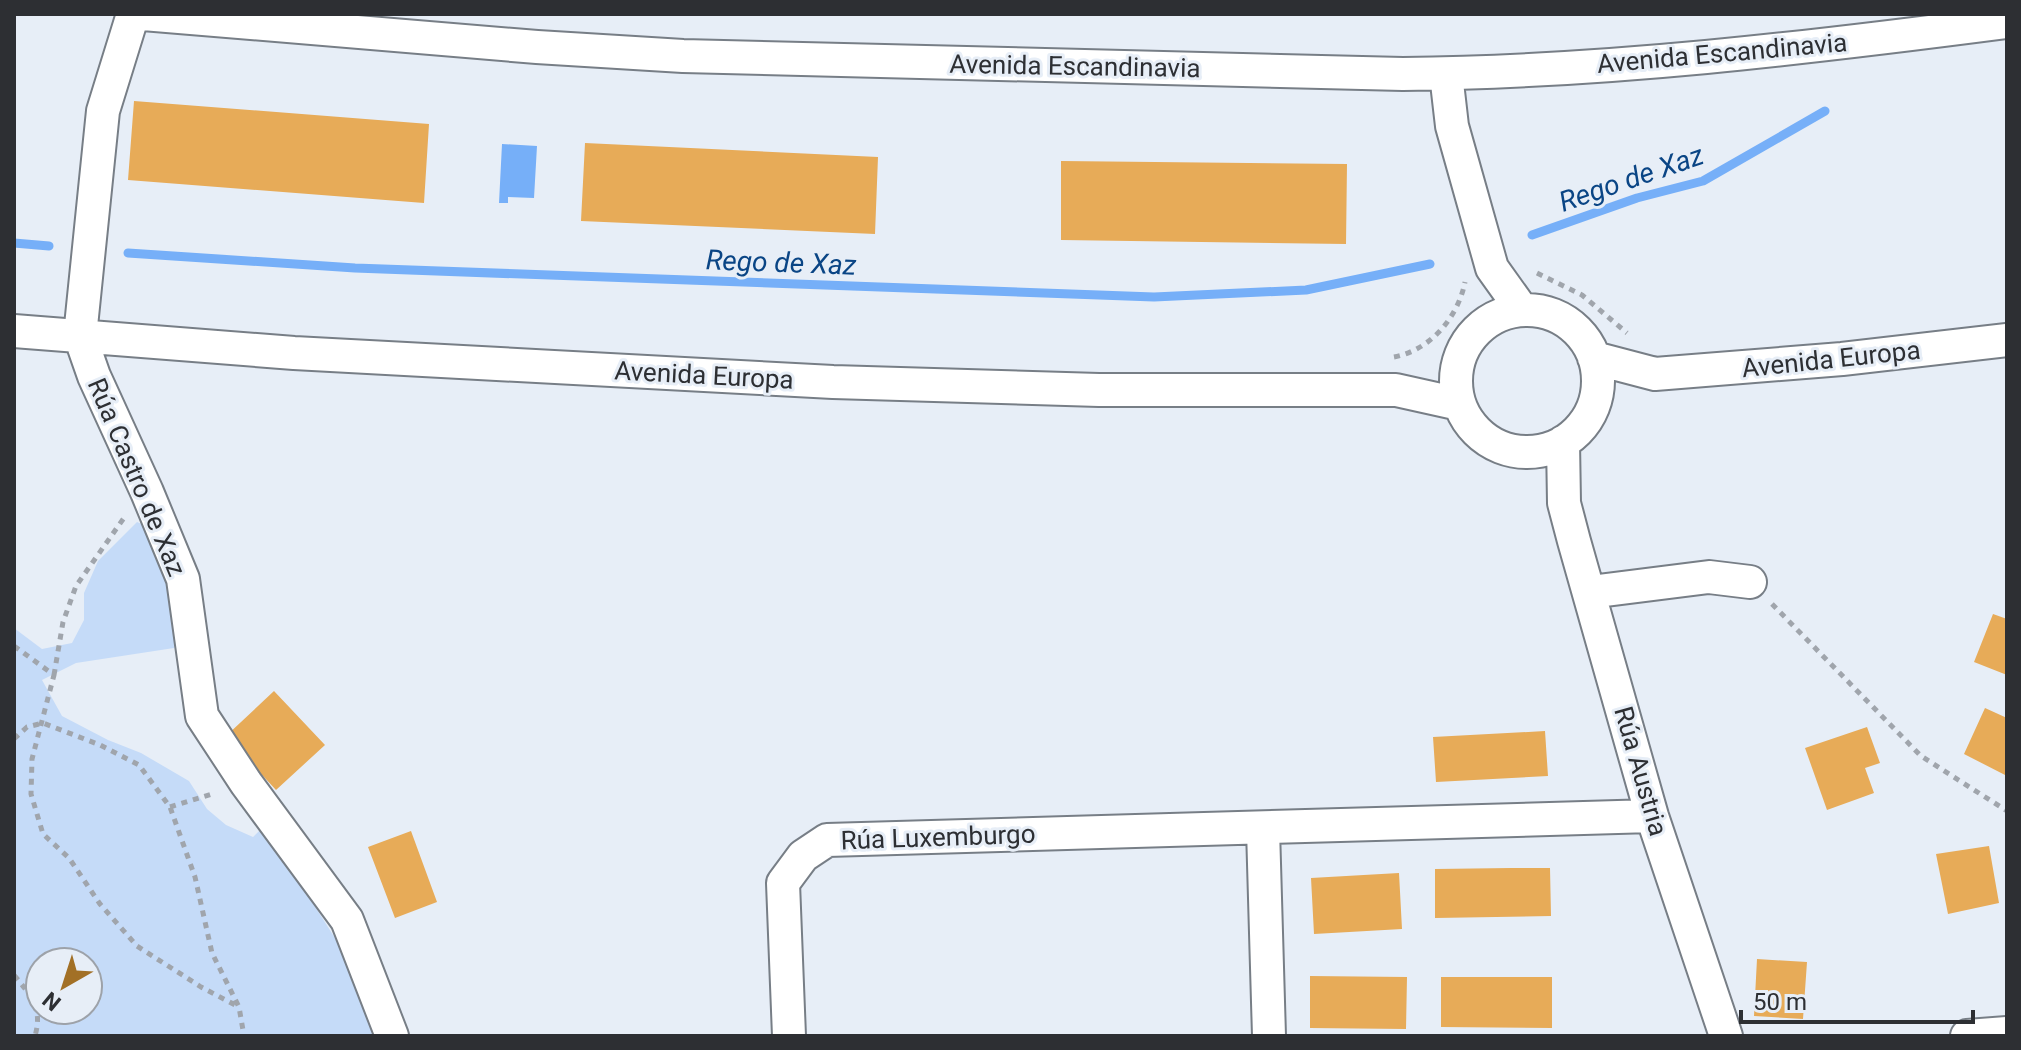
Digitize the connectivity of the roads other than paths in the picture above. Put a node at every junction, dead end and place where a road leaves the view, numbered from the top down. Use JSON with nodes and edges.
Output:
{"nodes":[{"id":1,"x":133,"y":14,"type":"edge"},
{"id":2,"x":143,"y":14,"type":"edge"},
{"id":3,"x":2007,"y":22,"type":"edge"},
{"id":4,"x":1446,"y":74,"type":"junction"},
{"id":5,"x":1479,"y":271,"type":"junction"},
{"id":6,"x":1522,"y":310,"type":"junction"},
{"id":7,"x":1489,"y":323,"type":"junction"},
{"id":8,"x":14,"y":331,"type":"edge"},
{"id":9,"x":80,"y":336,"type":"junction"},
{"id":10,"x":2007,"y":340,"type":"edge"},
{"id":11,"x":1594,"y":358,"type":"junction"},
{"id":12,"x":1457,"y":372,"type":"junction"},
{"id":13,"x":1655,"y":374,"type":"junction"},
{"id":14,"x":1396,"y":390,"type":"junction"},
{"id":15,"x":1595,"y":397,"type":"junction"},
{"id":16,"x":1459,"y":404,"type":"junction"},
{"id":17,"x":1563,"y":442,"type":"junction"},
{"id":18,"x":1530,"y":453,"type":"junction"},
{"id":19,"x":1564,"y":503,"type":"junction"},
{"id":20,"x":1750,"y":582,"type":"road end"},
{"id":21,"x":1590,"y":592,"type":"junction"},
{"id":22,"x":1652,"y":816,"type":"junction"},
{"id":23,"x":1263,"y":829,"type":"junction"},
{"id":24,"x":2007,"y":1033,"type":"edge"},
{"id":25,"x":392,"y":1036,"type":"edge"},
{"id":26,"x":789,"y":1036,"type":"edge"},
{"id":27,"x":1269,"y":1036,"type":"edge"},
{"id":28,"x":1726,"y":1036,"type":"edge"},
{"id":29,"x":1967,"y":1036,"type":"edge"}],
"edges":[{"from":1,"to":9,"type":"street","name":"Rúa Castro de Xaz"},
{"from":2,"to":4,"type":"street","name":"Avenida Escandinavia"},
{"from":3,"to":4,"type":"street","name":"Avenida Escandinavia"},
{"from":4,"to":5,"type":"street"},
{"from":5,"to":6,"type":"street"},
{"from":5,"to":7,"type":"street"},
{"from":6,"to":7,"type":"street"},
{"from":6,"to":11,"type":"street"},
{"from":7,"to":12,"type":"street"},
{"from":8,"to":9,"type":"street","name":"Avenida Europa"},
{"from":9,"to":14,"type":"street","name":"Avenida Europa"},
{"from":9,"to":25,"type":"street","name":"Rúa Castro de Xaz"},
{"from":10,"to":13,"type":"street","name":"Avenida Europa"},
{"from":11,"to":13,"type":"street","name":"Avenida Europa"},
{"from":11,"to":15,"type":"street"},
{"from":12,"to":14,"type":"street","name":"Avenida Europa"},
{"from":12,"to":16,"type":"street"},
{"from":13,"to":15,"type":"street","name":"Avenida Europa"},
{"from":14,"to":16,"type":"street","name":"Avenida Europa"},
{"from":15,"to":17,"type":"street"},
{"from":16,"to":18,"type":"street"},
{"from":17,"to":18,"type":"street"},
{"from":17,"to":19,"type":"street","name":"Rúa Austria"},
{"from":18,"to":19,"type":"street","name":"Rúa Austria"},
{"from":19,"to":21,"type":"street","name":"Rúa Austria"},
{"from":20,"to":21,"type":"street"},
{"from":21,"to":22,"type":"street","name":"Rúa Austria"},
{"from":22,"to":23,"type":"street","name":"Rúa Luxemburgo"},
{"from":22,"to":28,"type":"street","name":"Rúa Austria"},
{"from":23,"to":26,"type":"street","name":"Rúa Luxemburgo"},
{"from":23,"to":27,"type":"street"},
{"from":24,"to":29,"type":"street"}]}
